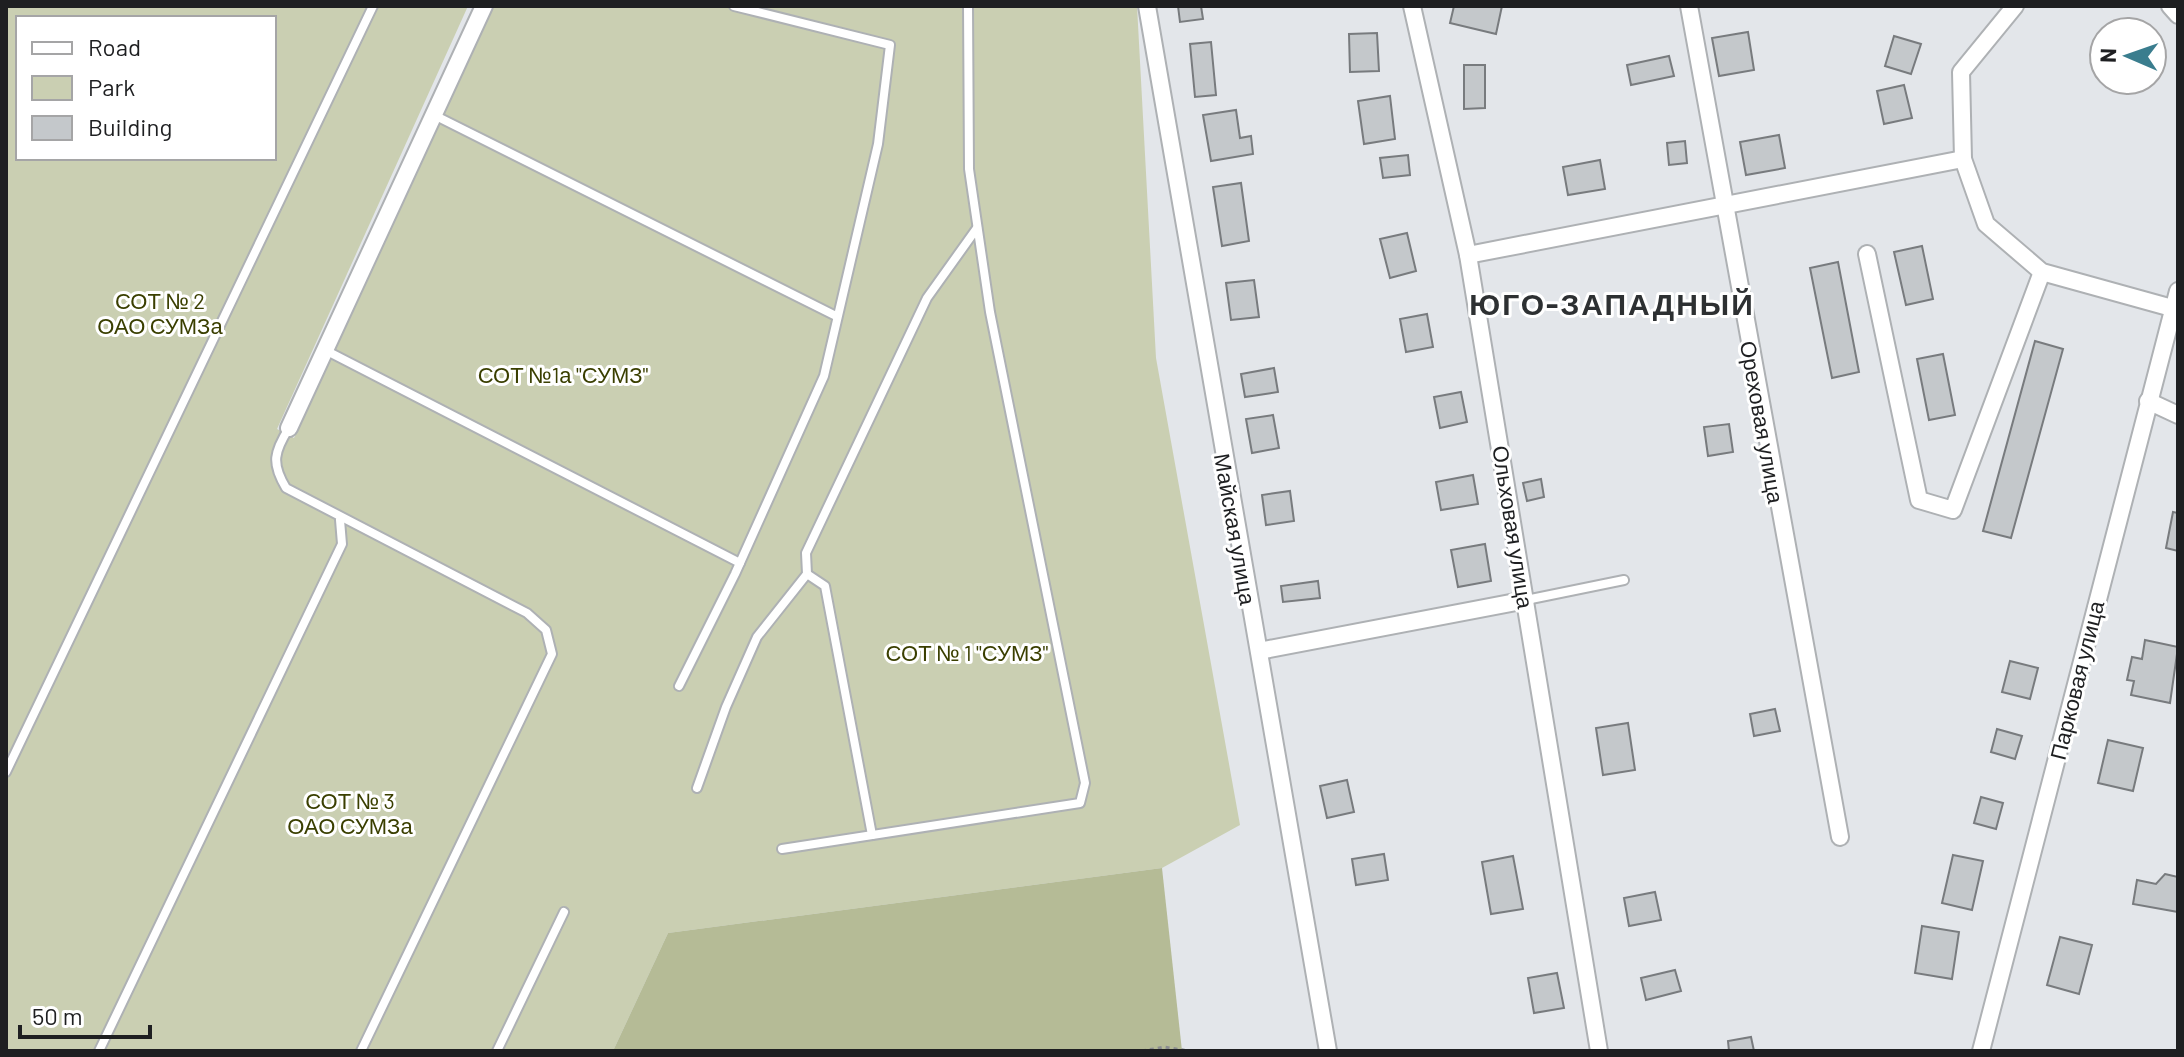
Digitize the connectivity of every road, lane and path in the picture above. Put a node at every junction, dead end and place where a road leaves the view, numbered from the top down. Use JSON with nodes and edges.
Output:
{"nodes":[{"id":1,"x":373,"y":6,"type":"edge"},
{"id":2,"x":484,"y":6,"type":"edge"},
{"id":3,"x":734,"y":6,"type":"edge"},
{"id":4,"x":968,"y":6,"type":"edge"},
{"id":5,"x":1147,"y":6,"type":"edge"},
{"id":6,"x":1412,"y":6,"type":"edge"},
{"id":7,"x":1689,"y":6,"type":"edge"},
{"id":8,"x":2015,"y":6,"type":"edge"},
{"id":9,"x":2170,"y":6,"type":"edge"},
{"id":10,"x":2178,"y":15,"type":"edge"},
{"id":11,"x":434,"y":115,"type":"junction"},
{"id":12,"x":1963,"y":159,"type":"junction"},
{"id":13,"x":1727,"y":206,"type":"junction"},
{"id":14,"x":978,"y":227,"type":"junction"},
{"id":15,"x":1867,"y":254,"type":"dead end"},
{"id":16,"x":1468,"y":255,"type":"junction"},
{"id":17,"x":2042,"y":272,"type":"junction"},
{"id":18,"x":2178,"y":291,"type":"edge"},
{"id":19,"x":2172,"y":308,"type":"junction"},
{"id":20,"x":836,"y":316,"type":"junction"},
{"id":21,"x":324,"y":349,"type":"junction"},
{"id":22,"x":2148,"y":401,"type":"junction"},
{"id":23,"x":2178,"y":415,"type":"edge"},
{"id":24,"x":289,"y":428,"type":"joint"},
{"id":25,"x":340,"y":520,"type":"junction"},
{"id":26,"x":740,"y":563,"type":"junction"},
{"id":27,"x":807,"y":574,"type":"junction"},
{"id":28,"x":1624,"y":580,"type":"dead end"},
{"id":29,"x":1526,"y":600,"type":"junction"},
{"id":30,"x":1259,"y":651,"type":"junction"},
{"id":31,"x":679,"y":686,"type":"dead end"},
{"id":32,"x":6,"y":772,"type":"edge"},
{"id":33,"x":697,"y":788,"type":"dead end"},
{"id":34,"x":872,"y":835,"type":"junction"},
{"id":35,"x":1840,"y":837,"type":"dead end"},
{"id":36,"x":782,"y":849,"type":"dead end"},
{"id":37,"x":564,"y":912,"type":"dead end"},
{"id":38,"x":99,"y":1051,"type":"edge"},
{"id":39,"x":361,"y":1051,"type":"edge"},
{"id":40,"x":497,"y":1051,"type":"edge"},
{"id":41,"x":1142,"y":1051,"type":"edge"},
{"id":42,"x":1189,"y":1051,"type":"edge"},
{"id":43,"x":1328,"y":1051,"type":"edge"},
{"id":44,"x":1599,"y":1051,"type":"edge"},
{"id":45,"x":1981,"y":1051,"type":"edge"}],
"edges":[{"from":1,"to":32,"type":"lane"},
{"from":2,"to":11,"type":"street"},
{"from":3,"to":20,"type":"lane"},
{"from":4,"to":14,"type":"lane"},
{"from":5,"to":30,"type":"street","name":"Майская улица"},
{"from":6,"to":16,"type":"street","name":"Ольховая улица"},
{"from":7,"to":13,"type":"street","name":"Ореховая улица"},
{"from":8,"to":12,"type":"street"},
{"from":9,"to":10,"type":"street"},
{"from":11,"to":20,"type":"lane"},
{"from":11,"to":21,"type":"street"},
{"from":12,"to":13,"type":"street"},
{"from":12,"to":17,"type":"street"},
{"from":13,"to":16,"type":"street"},
{"from":13,"to":35,"type":"street","name":"Ореховая улица"},
{"from":14,"to":27,"type":"lane"},
{"from":14,"to":34,"type":"lane"},
{"from":15,"to":17,"type":"street"},
{"from":16,"to":29,"type":"street","name":"Ольховая улица"},
{"from":17,"to":19,"type":"street"},
{"from":18,"to":19,"type":"street","name":"Парковая улица"},
{"from":19,"to":22,"type":"street","name":"Парковая улица"},
{"from":20,"to":26,"type":"lane"},
{"from":21,"to":24,"type":"street"},
{"from":21,"to":26,"type":"lane"},
{"from":22,"to":23,"type":"street"},
{"from":22,"to":45,"type":"street","name":"Парковая улица"},
{"from":24,"to":25,"type":"lane"},
{"from":25,"to":38,"type":"lane"},
{"from":25,"to":39,"type":"lane"},
{"from":26,"to":31,"type":"lane"},
{"from":27,"to":33,"type":"lane"},
{"from":27,"to":34,"type":"lane"},
{"from":28,"to":29,"type":"lane"},
{"from":29,"to":30,"type":"street"},
{"from":29,"to":44,"type":"street","name":"Ольховая улица"},
{"from":30,"to":43,"type":"street","name":"Майская улица"},
{"from":34,"to":36,"type":"lane"},
{"from":37,"to":40,"type":"lane"},
{"from":41,"to":42,"type":"path"}]}
